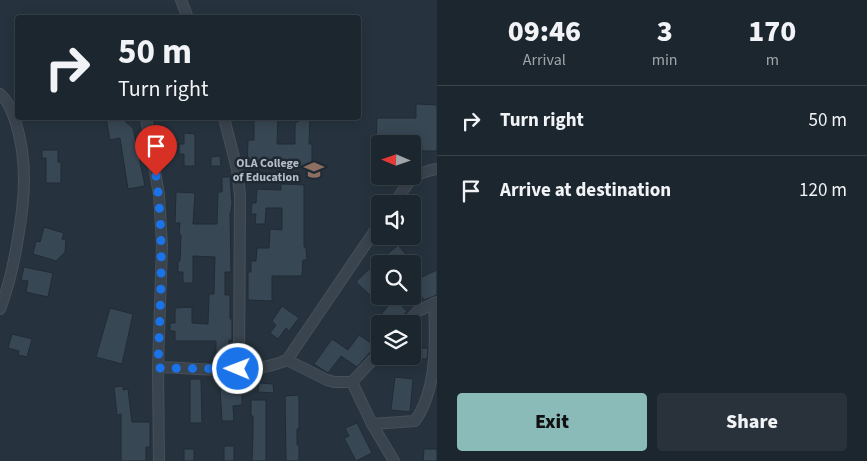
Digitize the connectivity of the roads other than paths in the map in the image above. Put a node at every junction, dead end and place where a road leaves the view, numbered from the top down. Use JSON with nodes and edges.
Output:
{"nodes":[{"id":1,"x":181,"y":0,"type":"edge"},
{"id":2,"x":187,"y":15,"type":"edge"},
{"id":3,"x":0,"y":94,"type":"edge"},
{"id":4,"x":146,"y":120,"type":"edge"},
{"id":5,"x":225,"y":120,"type":"edge"},
{"id":6,"x":437,"y":169,"type":"edge"},
{"id":7,"x":400,"y":195,"type":"edge"},
{"id":8,"x":371,"y":236,"type":"edge"},
{"id":9,"x":436,"y":303,"type":"edge"},
{"id":10,"x":0,"y":309,"type":"edge"},
{"id":11,"x":414,"y":315,"type":"edge"},
{"id":12,"x":287,"y":360,"type":"junction"},
{"id":13,"x":371,"y":362,"type":"edge"},
{"id":14,"x":158,"y":368,"type":"junction"},
{"id":15,"x":238,"y":369,"type":"junction"},
{"id":16,"x":352,"y":382,"type":"junction"},
{"id":17,"x":372,"y":424,"type":"junction"},
{"id":18,"x":159,"y":461,"type":"edge"},
{"id":19,"x":394,"y":461,"type":"edge"}],
"edges":[{"from":1,"to":2,"type":"street"},
{"from":3,"to":10,"type":"street"},
{"from":4,"to":14,"type":"street"},
{"from":5,"to":15,"type":"street"},
{"from":6,"to":7,"type":"street"},
{"from":8,"to":12,"type":"street"},
{"from":9,"to":11,"type":"street"},
{"from":9,"to":17,"type":"street"},
{"from":12,"to":15,"type":"street"},
{"from":12,"to":16,"type":"street"},
{"from":13,"to":16,"type":"street"},
{"from":14,"to":15,"type":"street"},
{"from":14,"to":18,"type":"street"},
{"from":16,"to":17,"type":"street"},
{"from":17,"to":19,"type":"street"}]}
